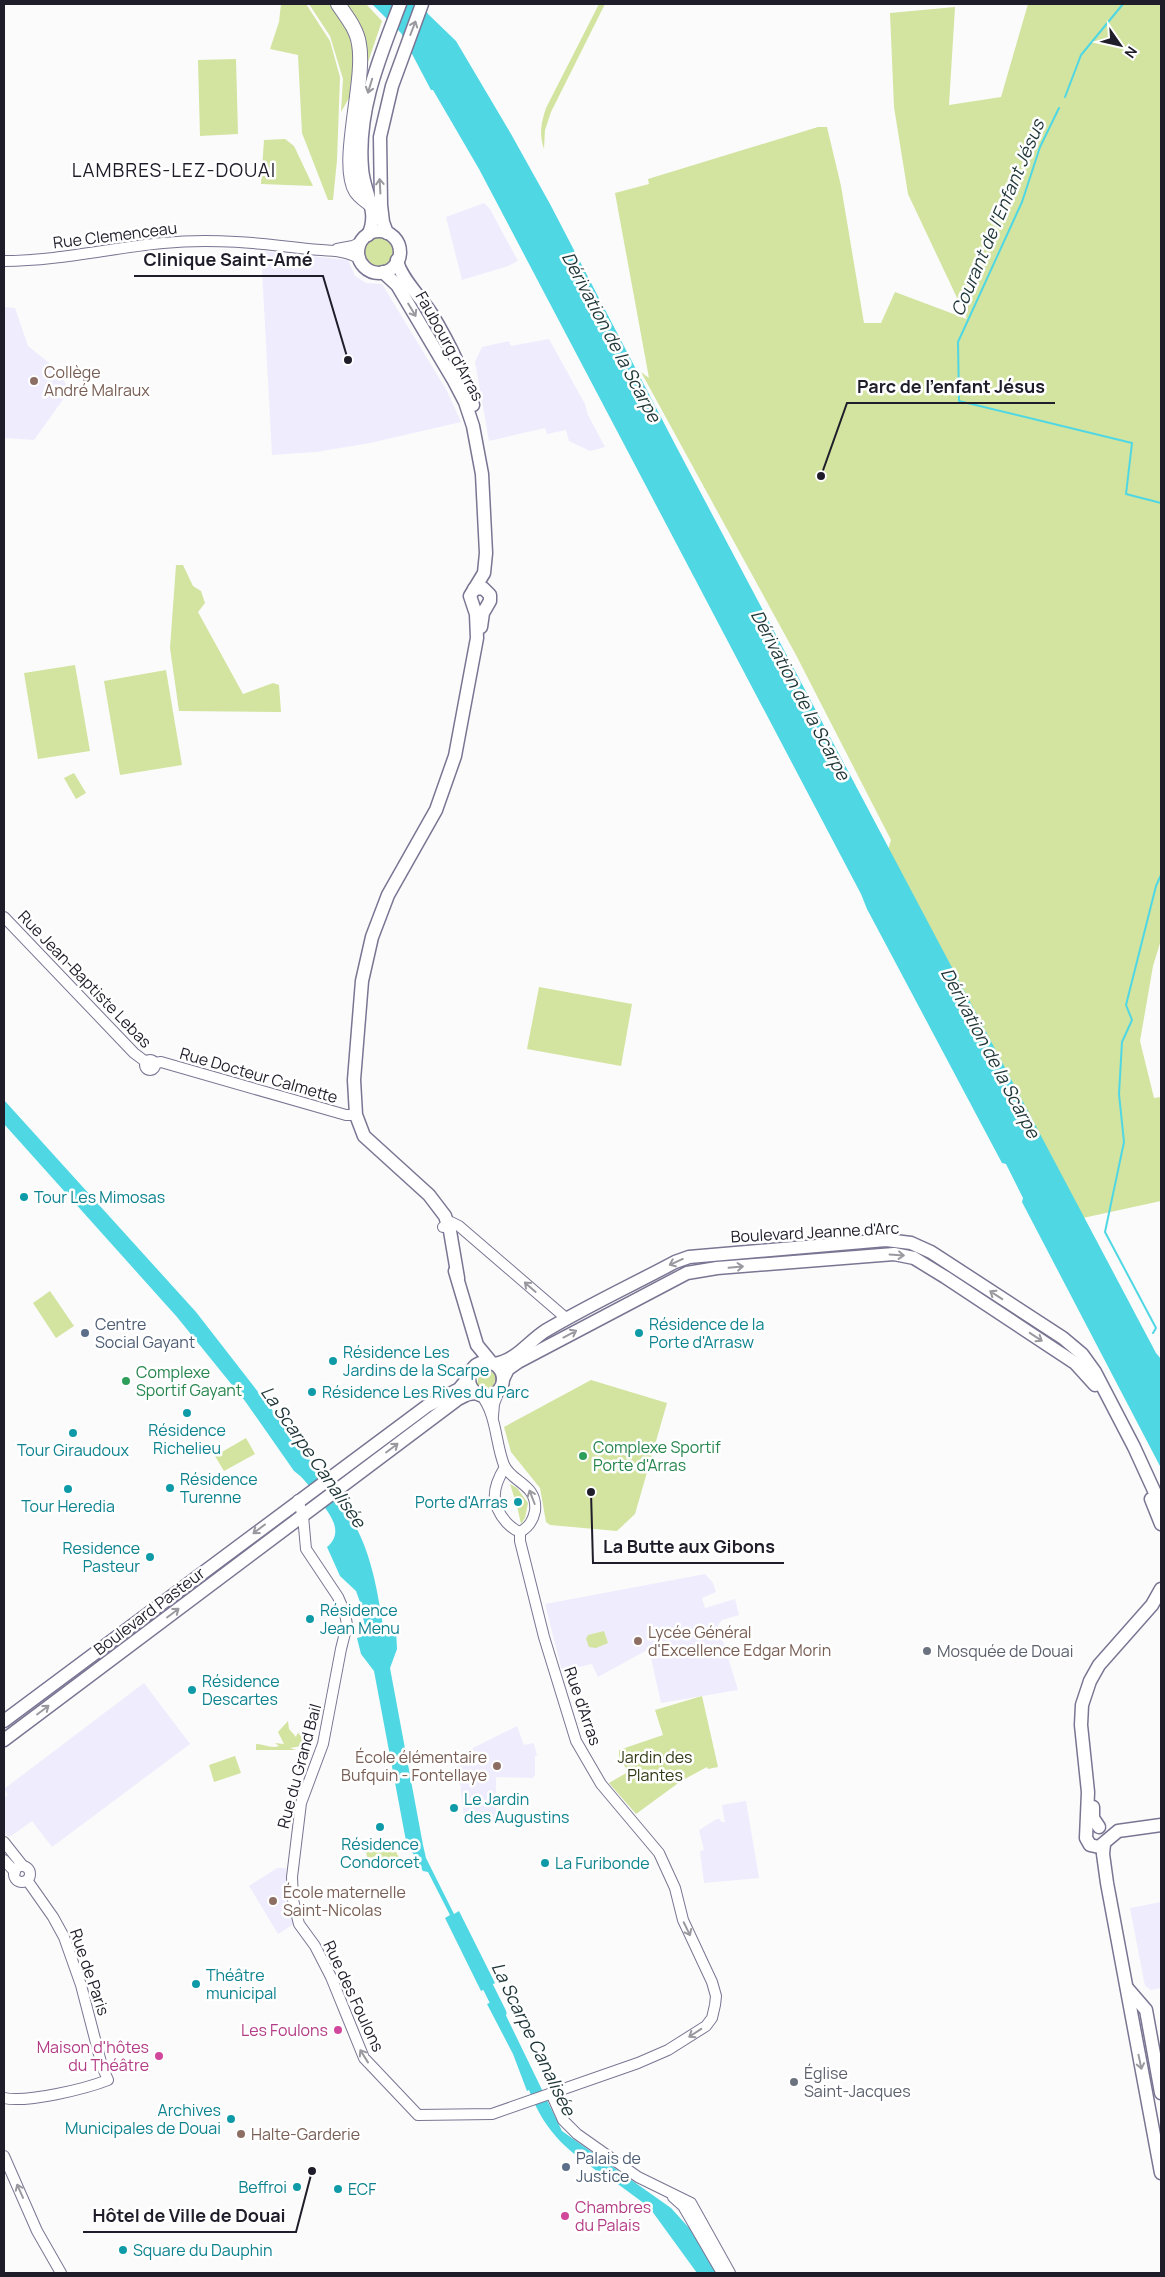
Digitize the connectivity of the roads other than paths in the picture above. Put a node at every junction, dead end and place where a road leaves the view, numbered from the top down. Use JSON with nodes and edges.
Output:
{"nodes":[{"id":1,"x":338,"y":4,"type":"edge"},
{"id":2,"x":400,"y":4,"type":"edge"},
{"id":3,"x":422,"y":4,"type":"edge"},
{"id":4,"x":370,"y":204,"type":"junction"},
{"id":5,"x":387,"y":233,"type":"junction"},
{"id":6,"x":364,"y":238,"type":"junction"},
{"id":7,"x":319,"y":251,"type":"junction"},
{"id":8,"x":360,"y":259,"type":"junction"},
{"id":9,"x":398,"y":260,"type":"junction"},
{"id":10,"x":4,"y":261,"type":"edge"},
{"id":11,"x":384,"y":272,"type":"junction"},
{"id":12,"x":474,"y":589,"type":"junction"},
{"id":13,"x":488,"y":590,"type":"junction"},
{"id":14,"x":487,"y":605,"type":"junction"},
{"id":15,"x":474,"y":606,"type":"junction"},
{"id":16,"x":476,"y":651,"type":"junction"},
{"id":17,"x":4,"y":918,"type":"edge"},
{"id":18,"x":150,"y":1062,"type":"joint"},
{"id":19,"x":352,"y":1116,"type":"junction"},
{"id":20,"x":445,"y":1225,"type":"junction"},
{"id":21,"x":567,"y":1319,"type":"junction"},
{"id":22,"x":469,"y":1323,"type":"junction"},
{"id":23,"x":492,"y":1363,"type":"junction"},
{"id":24,"x":471,"y":1372,"type":"junction"},
{"id":25,"x":502,"y":1384,"type":"junction"},
{"id":26,"x":478,"y":1394,"type":"junction"},
{"id":27,"x":493,"y":1422,"type":"junction"},
{"id":28,"x":505,"y":1467,"type":"junction"},
{"id":29,"x":302,"y":1497,"type":"junction"},
{"id":30,"x":1161,"y":1506,"type":"edge"},
{"id":31,"x":308,"y":1512,"type":"junction"},
{"id":32,"x":1161,"y":1524,"type":"edge"},
{"id":33,"x":520,"y":1532,"type":"junction"},
{"id":34,"x":1161,"y":1590,"type":"edge"},
{"id":35,"x":1160,"y":1601,"type":"edge"},
{"id":36,"x":4,"y":1721,"type":"edge"},
{"id":37,"x":4,"y":1740,"type":"edge"},
{"id":38,"x":1161,"y":1819,"type":"edge"},
{"id":39,"x":1161,"y":1825,"type":"edge"},
{"id":40,"x":1099,"y":1836,"type":"junction"},
{"id":41,"x":4,"y":1842,"type":"edge"},
{"id":42,"x":4,"y":1860,"type":"edge"},
{"id":43,"x":19,"y":1869,"type":"junction"},
{"id":44,"x":304,"y":1932,"type":"joint"},
{"id":45,"x":1127,"y":1988,"type":"junction"},
{"id":46,"x":1161,"y":2093,"type":"edge"},
{"id":47,"x":548,"y":2094,"type":"junction"},
{"id":48,"x":4,"y":2098,"type":"edge"},
{"id":49,"x":4,"y":2156,"type":"edge"},
{"id":50,"x":1161,"y":2172,"type":"edge"},
{"id":51,"x":666,"y":2191,"type":"junction"},
{"id":52,"x":61,"y":2273,"type":"edge"},
{"id":53,"x":722,"y":2273,"type":"edge"},
{"id":54,"x":730,"y":2273,"type":"edge"}],
"edges":[{"from":1,"to":4,"type":"highway"},
{"from":2,"to":4,"type":"main road","one_way":true},
{"from":5,"to":3,"type":"main road","one_way":true},
{"from":4,"to":6,"type":"main road"},
{"from":5,"to":6,"type":"main road"},
{"from":5,"to":9,"type":"main road"},
{"from":6,"to":7,"type":"street","name":"Rue Clemenceau"},
{"from":6,"to":8,"type":"main road"},
{"from":7,"to":8,"type":"street","name":"Rue Clemenceau"},
{"from":7,"to":10,"type":"street","name":"Rue Clemenceau"},
{"from":8,"to":11,"type":"main road"},
{"from":9,"to":11,"type":"main road"},
{"from":9,"to":13,"type":"main road","name":"Faubourg d'Arras"},
{"from":11,"to":12,"type":"main road","name":"Faubourg d'Arras","one_way":true},
{"from":12,"to":13,"type":"main road"},
{"from":12,"to":15,"type":"main road"},
{"from":13,"to":14,"type":"main road"},
{"from":14,"to":15,"type":"main road"},
{"from":14,"to":16,"type":"main road"},
{"from":15,"to":16,"type":"main road"},
{"from":16,"to":19,"type":"main road"},
{"from":17,"to":18,"type":"street","name":"Rue Jean-Baptiste Lebas"},
{"from":18,"to":19,"type":"street","name":"Rue Docteur Calmette"},
{"from":19,"to":20,"type":"main road"},
{"from":21,"to":20,"type":"street","one_way":true},
{"from":20,"to":22,"type":"main road"},
{"from":21,"to":23,"type":"main road","name":"Boulevard Jeanne d'Arc"},
{"from":30,"to":21,"type":"main road","name":"Boulevard Jeanne d'Arc","one_way":true},
{"from":22,"to":23,"type":"main road"},
{"from":22,"to":24,"type":"main road"},
{"from":23,"to":24,"type":"main road"},
{"from":23,"to":25,"type":"main road"},
{"from":24,"to":26,"type":"main road"},
{"from":24,"to":29,"type":"main road","name":"Boulevard Pasteur"},
{"from":25,"to":26,"type":"main road"},
{"from":25,"to":27,"type":"street"},
{"from":25,"to":32,"type":"main road","name":"Boulevard Jeanne d'Arc","one_way":true},
{"from":26,"to":27,"type":"street"},
{"from":31,"to":26,"type":"main road","name":"Boulevard Pasteur","one_way":true},
{"from":27,"to":28,"type":"street"},
{"from":28,"to":33,"type":"street"},
{"from":33,"to":28,"type":"street","one_way":true},
{"from":29,"to":31,"type":"street","name":"Rue du Grand Bail"},
{"from":29,"to":36,"type":"main road","name":"Boulevard Pasteur","one_way":true},
{"from":37,"to":31,"type":"main road","name":"Boulevard Pasteur","one_way":true},
{"from":31,"to":44,"type":"street","name":"Rue du Grand Bail"},
{"from":33,"to":47,"type":"street","name":"Rue d'Arras","one_way":true},
{"from":34,"to":40,"type":"main road"},
{"from":35,"to":40,"type":"main road"},
{"from":38,"to":40,"type":"main road"},
{"from":39,"to":40,"type":"main road"},
{"from":40,"to":45,"type":"main road"},
{"from":41,"to":43,"type":"street"},
{"from":42,"to":43,"type":"street"},
{"from":43,"to":48,"type":"street","name":"Rue de Paris"},
{"from":47,"to":44,"type":"street","name":"Rue des Foulons","one_way":true},
{"from":45,"to":46,"type":"main road"},
{"from":45,"to":50,"type":"main road","one_way":true},
{"from":47,"to":51,"type":"street"},
{"from":52,"to":49,"type":"street","one_way":true},
{"from":51,"to":53,"type":"street"},
{"from":51,"to":54,"type":"street"}]}
